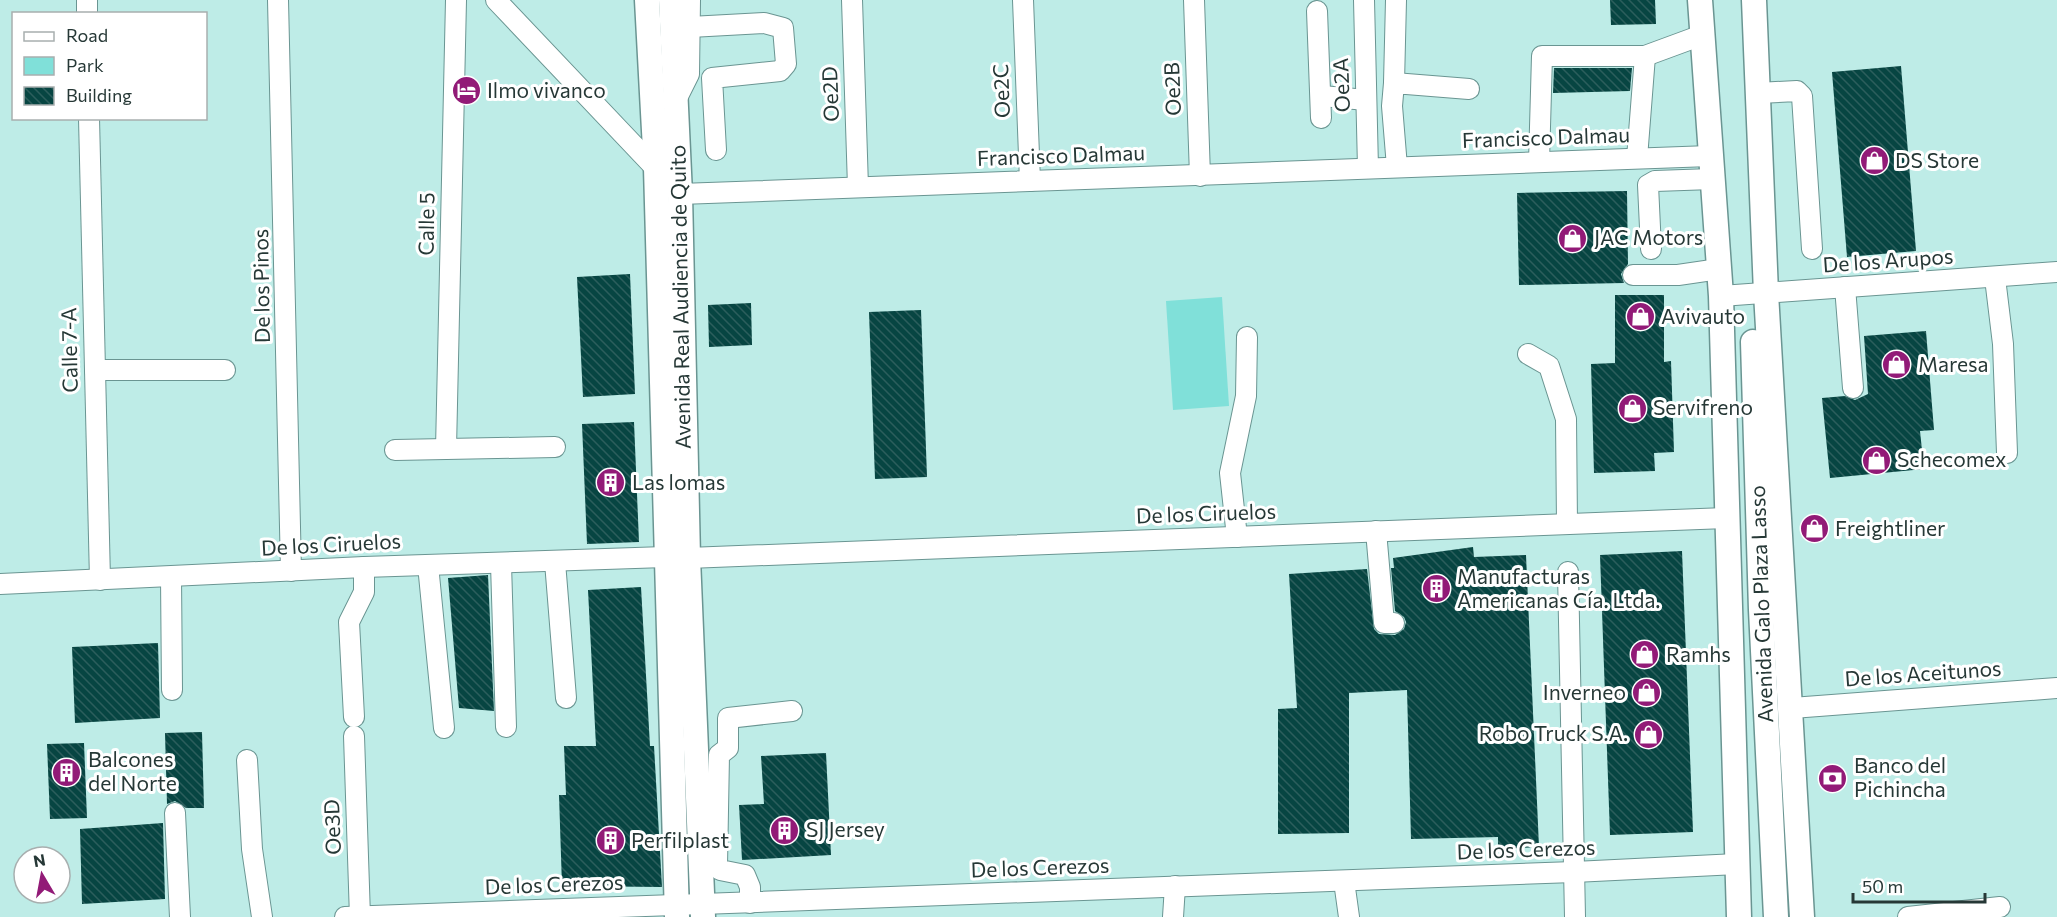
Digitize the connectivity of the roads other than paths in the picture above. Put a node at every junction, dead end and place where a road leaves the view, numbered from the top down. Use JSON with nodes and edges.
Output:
{"nodes":[{"id":1,"x":278,"y":0,"type":"edge"},
{"id":2,"x":456,"y":0,"type":"edge"},
{"id":3,"x":496,"y":0,"type":"edge"},
{"id":4,"x":647,"y":0,"type":"edge"},
{"id":5,"x":671,"y":0,"type":"edge"},
{"id":6,"x":690,"y":0,"type":"edge"},
{"id":7,"x":852,"y":0,"type":"edge"},
{"id":8,"x":1023,"y":0,"type":"edge"},
{"id":9,"x":1194,"y":0,"type":"edge"},
{"id":10,"x":1364,"y":0,"type":"edge"},
{"id":11,"x":1396,"y":0,"type":"edge"},
{"id":12,"x":1700,"y":0,"type":"edge"},
{"id":13,"x":1754,"y":0,"type":"edge"},
{"id":14,"x":1317,"y":11,"type":"dead end"},
{"id":15,"x":690,"y":27,"type":"junction"},
{"id":16,"x":1702,"y":35,"type":"junction"},
{"id":17,"x":1645,"y":56,"type":"junction"},
{"id":18,"x":1394,"y":83,"type":"junction"},
{"id":19,"x":1469,"y":89,"type":"dead end"},
{"id":20,"x":1758,"y":93,"type":"junction"},
{"id":21,"x":1322,"y":96,"type":"junction"},
{"id":22,"x":676,"y":100,"type":"junction"},
{"id":23,"x":1366,"y":100,"type":"junction"},
{"id":24,"x":1321,"y":118,"type":"dead end"},
{"id":25,"x":89,"y":120,"type":"edge"},
{"id":26,"x":716,"y":150,"type":"dead end"},
{"id":27,"x":1637,"y":158,"type":"junction"},
{"id":28,"x":1539,"y":162,"type":"junction"},
{"id":29,"x":1397,"y":167,"type":"junction"},
{"id":30,"x":1711,"y":167,"type":"junction"},
{"id":31,"x":656,"y":168,"type":"junction"},
{"id":32,"x":1368,"y":168,"type":"junction"},
{"id":33,"x":1200,"y":176,"type":"junction"},
{"id":34,"x":1030,"y":181,"type":"junction"},
{"id":35,"x":858,"y":187,"type":"junction"},
{"id":36,"x":680,"y":194,"type":"junction"},
{"id":37,"x":1651,"y":249,"type":"dead end"},
{"id":38,"x":1812,"y":249,"type":"dead end"},
{"id":39,"x":1719,"y":269,"type":"junction"},
{"id":40,"x":2057,"y":272,"type":"edge"},
{"id":41,"x":1633,"y":275,"type":"dead end"},
{"id":42,"x":1995,"y":278,"type":"junction"},
{"id":43,"x":1845,"y":287,"type":"junction"},
{"id":44,"x":1766,"y":293,"type":"junction"},
{"id":45,"x":1721,"y":296,"type":"junction"},
{"id":46,"x":1247,"y":337,"type":"dead end"},
{"id":47,"x":1528,"y":354,"type":"dead end"},
{"id":48,"x":95,"y":370,"type":"junction"},
{"id":49,"x":225,"y":370,"type":"dead end"},
{"id":50,"x":1853,"y":388,"type":"dead end"},
{"id":51,"x":555,"y":447,"type":"dead end"},
{"id":52,"x":446,"y":449,"type":"junction"},
{"id":53,"x":395,"y":450,"type":"dead end"},
{"id":54,"x":2007,"y":453,"type":"dead end"},
{"id":55,"x":1726,"y":518,"type":"junction"},
{"id":56,"x":1567,"y":524,"type":"junction"},
{"id":57,"x":1376,"y":531,"type":"junction"},
{"id":58,"x":1237,"y":537,"type":"junction"},
{"id":59,"x":676,"y":557,"type":"junction"},
{"id":60,"x":555,"y":562,"type":"junction"},
{"id":61,"x":501,"y":564,"type":"junction"},
{"id":62,"x":428,"y":565,"type":"junction"},
{"id":63,"x":364,"y":567,"type":"junction"},
{"id":64,"x":291,"y":571,"type":"junction"},
{"id":65,"x":1568,"y":572,"type":"dead end"},
{"id":66,"x":171,"y":577,"type":"junction"},
{"id":67,"x":100,"y":580,"type":"junction"},
{"id":68,"x":0,"y":584,"type":"edge"},
{"id":69,"x":1394,"y":623,"type":"dead end"},
{"id":70,"x":2057,"y":688,"type":"edge"},
{"id":71,"x":172,"y":690,"type":"dead end"},
{"id":72,"x":566,"y":698,"type":"dead end"},
{"id":73,"x":1792,"y":708,"type":"junction"},
{"id":74,"x":792,"y":711,"type":"dead end"},
{"id":75,"x":444,"y":728,"type":"dead end"},
{"id":76,"x":506,"y":728,"type":"dead end"},
{"id":77,"x":247,"y":760,"type":"dead end"},
{"id":78,"x":175,"y":813,"type":"dead end"},
{"id":79,"x":1737,"y":864,"type":"junction"},
{"id":80,"x":1574,"y":872,"type":"junction"},
{"id":81,"x":1344,"y":881,"type":"junction"},
{"id":82,"x":1175,"y":886,"type":"junction"},
{"id":83,"x":750,"y":903,"type":"junction"},
{"id":84,"x":2000,"y":908,"type":"dead end"},
{"id":85,"x":770,"y":910,"type":"edge"},
{"id":86,"x":677,"y":911,"type":"edge"},
{"id":87,"x":703,"y":911,"type":"edge"},
{"id":88,"x":591,"y":913,"type":"edge"},
{"id":89,"x":475,"y":914,"type":"edge"},
{"id":90,"x":180,"y":917,"type":"edge"},
{"id":91,"x":262,"y":917,"type":"edge"},
{"id":92,"x":345,"y":917,"type":"edge"},
{"id":93,"x":360,"y":917,"type":"edge"},
{"id":94,"x":1173,"y":917,"type":"edge"},
{"id":95,"x":1349,"y":917,"type":"edge"},
{"id":96,"x":1575,"y":917,"type":"edge"},
{"id":97,"x":1739,"y":917,"type":"edge"},
{"id":98,"x":1761,"y":917,"type":"edge"},
{"id":99,"x":1776,"y":917,"type":"edge"},
{"id":100,"x":1802,"y":917,"type":"edge"},
{"id":101,"x":1908,"y":917,"type":"edge"}],
"edges":[{"from":1,"to":64,"type":"street","name":"De los Pinos"},
{"from":2,"to":52,"type":"street","name":"Calle 5"},
{"from":3,"to":31,"type":"street"},
{"from":4,"to":31,"type":"main road","name":"Avenida Real Audiencia de Quito"},
{"from":5,"to":22,"type":"main road","name":"Avenida Real Audiencia de Quito"},
{"from":6,"to":15,"type":"street"},
{"from":7,"to":35,"type":"street","name":"Oe2D"},
{"from":8,"to":34,"type":"street","name":"Oe2C"},
{"from":9,"to":33,"type":"street","name":"Oe2B"},
{"from":10,"to":23,"type":"street","name":"Oe2A"},
{"from":11,"to":18,"type":"street"},
{"from":12,"to":16,"type":"main road","name":"Avenida Galo Plaza Lasso"},
{"from":13,"to":20,"type":"main road","name":"Avenida Galo Plaza Lasso"},
{"from":14,"to":21,"type":"street"},
{"from":15,"to":22,"type":"street"},
{"from":15,"to":26,"type":"street"},
{"from":16,"to":17,"type":"street"},
{"from":16,"to":30,"type":"main road","name":"Avenida Galo Plaza Lasso"},
{"from":17,"to":27,"type":"street"},
{"from":17,"to":28,"type":"street"},
{"from":18,"to":19,"type":"street"},
{"from":18,"to":29,"type":"street"},
{"from":20,"to":38,"type":"street"},
{"from":20,"to":44,"type":"main road","name":"Avenida Galo Plaza Lasso"},
{"from":21,"to":23,"type":"street"},
{"from":21,"to":24,"type":"street"},
{"from":22,"to":36,"type":"main road","name":"Avenida Real Audiencia de Quito"},
{"from":23,"to":32,"type":"street","name":"Oe2A"},
{"from":25,"to":48,"type":"street","name":"Calle 7-A"},
{"from":27,"to":28,"type":"street","name":"Francisco Dalmau"},
{"from":27,"to":30,"type":"street","name":"Francisco Dalmau"},
{"from":28,"to":29,"type":"street","name":"Francisco Dalmau"},
{"from":29,"to":32,"type":"street","name":"Francisco Dalmau"},
{"from":30,"to":37,"type":"street"},
{"from":30,"to":39,"type":"main road","name":"Avenida Galo Plaza Lasso"},
{"from":31,"to":36,"type":"street"},
{"from":31,"to":59,"type":"main road","name":"Avenida Real Audiencia de Quito"},
{"from":32,"to":33,"type":"street","name":"Francisco Dalmau"},
{"from":33,"to":34,"type":"street","name":"Francisco Dalmau"},
{"from":34,"to":35,"type":"street","name":"Francisco Dalmau"},
{"from":35,"to":36,"type":"street","name":"Francisco Dalmau"},
{"from":36,"to":59,"type":"main road","name":"Avenida Real Audiencia de Quito"},
{"from":39,"to":41,"type":"street"},
{"from":39,"to":45,"type":"main road","name":"Avenida Galo Plaza Lasso"},
{"from":40,"to":42,"type":"street","name":"De los Arupos"},
{"from":42,"to":43,"type":"street","name":"De los Arupos"},
{"from":42,"to":54,"type":"street"},
{"from":43,"to":44,"type":"street","name":"De los Arupos"},
{"from":43,"to":50,"type":"street"},
{"from":44,"to":45,"type":"street","name":"De los Arupos"},
{"from":44,"to":73,"type":"main road","name":"Avenida Galo Plaza Lasso"},
{"from":44,"to":99,"type":"main road","name":"Avenida Galo Plaza Lasso"},
{"from":45,"to":55,"type":"main road","name":"Avenida Galo Plaza Lasso"},
{"from":45,"to":98,"type":"main road","name":"Avenida Galo Plaza Lasso"},
{"from":46,"to":58,"type":"street"},
{"from":47,"to":56,"type":"street"},
{"from":48,"to":49,"type":"street"},
{"from":48,"to":67,"type":"street","name":"Calle 7-A"},
{"from":51,"to":52,"type":"street"},
{"from":52,"to":53,"type":"street"},
{"from":55,"to":56,"type":"street","name":"De los Ciruelos"},
{"from":55,"to":79,"type":"main road","name":"Avenida Galo Plaza Lasso"},
{"from":56,"to":57,"type":"street","name":"De los Ciruelos"},
{"from":57,"to":58,"type":"street","name":"De los Ciruelos"},
{"from":57,"to":69,"type":"street"},
{"from":58,"to":59,"type":"street","name":"De los Ciruelos"},
{"from":59,"to":60,"type":"street","name":"De los Ciruelos"},
{"from":59,"to":86,"type":"main road","name":"Avenida Real Audiencia de Quito"},
{"from":59,"to":87,"type":"main road","name":"Avenida Real Audiencia de Quito"},
{"from":60,"to":61,"type":"street","name":"De los Ciruelos"},
{"from":60,"to":72,"type":"street"},
{"from":61,"to":62,"type":"street","name":"De los Ciruelos"},
{"from":61,"to":76,"type":"street"},
{"from":62,"to":63,"type":"street","name":"De los Ciruelos"},
{"from":62,"to":75,"type":"street"},
{"from":63,"to":64,"type":"street","name":"De los Ciruelos"},
{"from":63,"to":93,"type":"street","name":"Oe3D"},
{"from":64,"to":66,"type":"street","name":"De los Ciruelos"},
{"from":65,"to":80,"type":"street"},
{"from":66,"to":67,"type":"street","name":"De los Ciruelos"},
{"from":66,"to":71,"type":"street"},
{"from":67,"to":68,"type":"street","name":"De los Ciruelos"},
{"from":70,"to":73,"type":"street","name":"De los Aceitunos"},
{"from":73,"to":100,"type":"main road","name":"Avenida Galo Plaza Lasso"},
{"from":74,"to":83,"type":"street"},
{"from":77,"to":91,"type":"street"},
{"from":78,"to":90,"type":"street"},
{"from":79,"to":80,"type":"street","name":"De los Cerezos"},
{"from":79,"to":97,"type":"main road","name":"Avenida Galo Plaza Lasso"},
{"from":80,"to":81,"type":"street","name":"De los Cerezos"},
{"from":80,"to":96,"type":"street"},
{"from":81,"to":82,"type":"street","name":"De los Cerezos"},
{"from":81,"to":95,"type":"street"},
{"from":82,"to":85,"type":"street","name":"De los Cerezos"},
{"from":82,"to":94,"type":"street"},
{"from":83,"to":85,"type":"street","name":"De los Cerezos"},
{"from":83,"to":87,"type":"street","name":"De los Cerezos"},
{"from":84,"to":101,"type":"street"},
{"from":86,"to":87,"type":"street","name":"De los Cerezos"},
{"from":86,"to":88,"type":"street","name":"De los Cerezos"},
{"from":88,"to":89,"type":"street","name":"De los Cerezos"},
{"from":89,"to":93,"type":"street","name":"De los Cerezos"},
{"from":92,"to":93,"type":"street","name":"De los Cerezos"}]}
